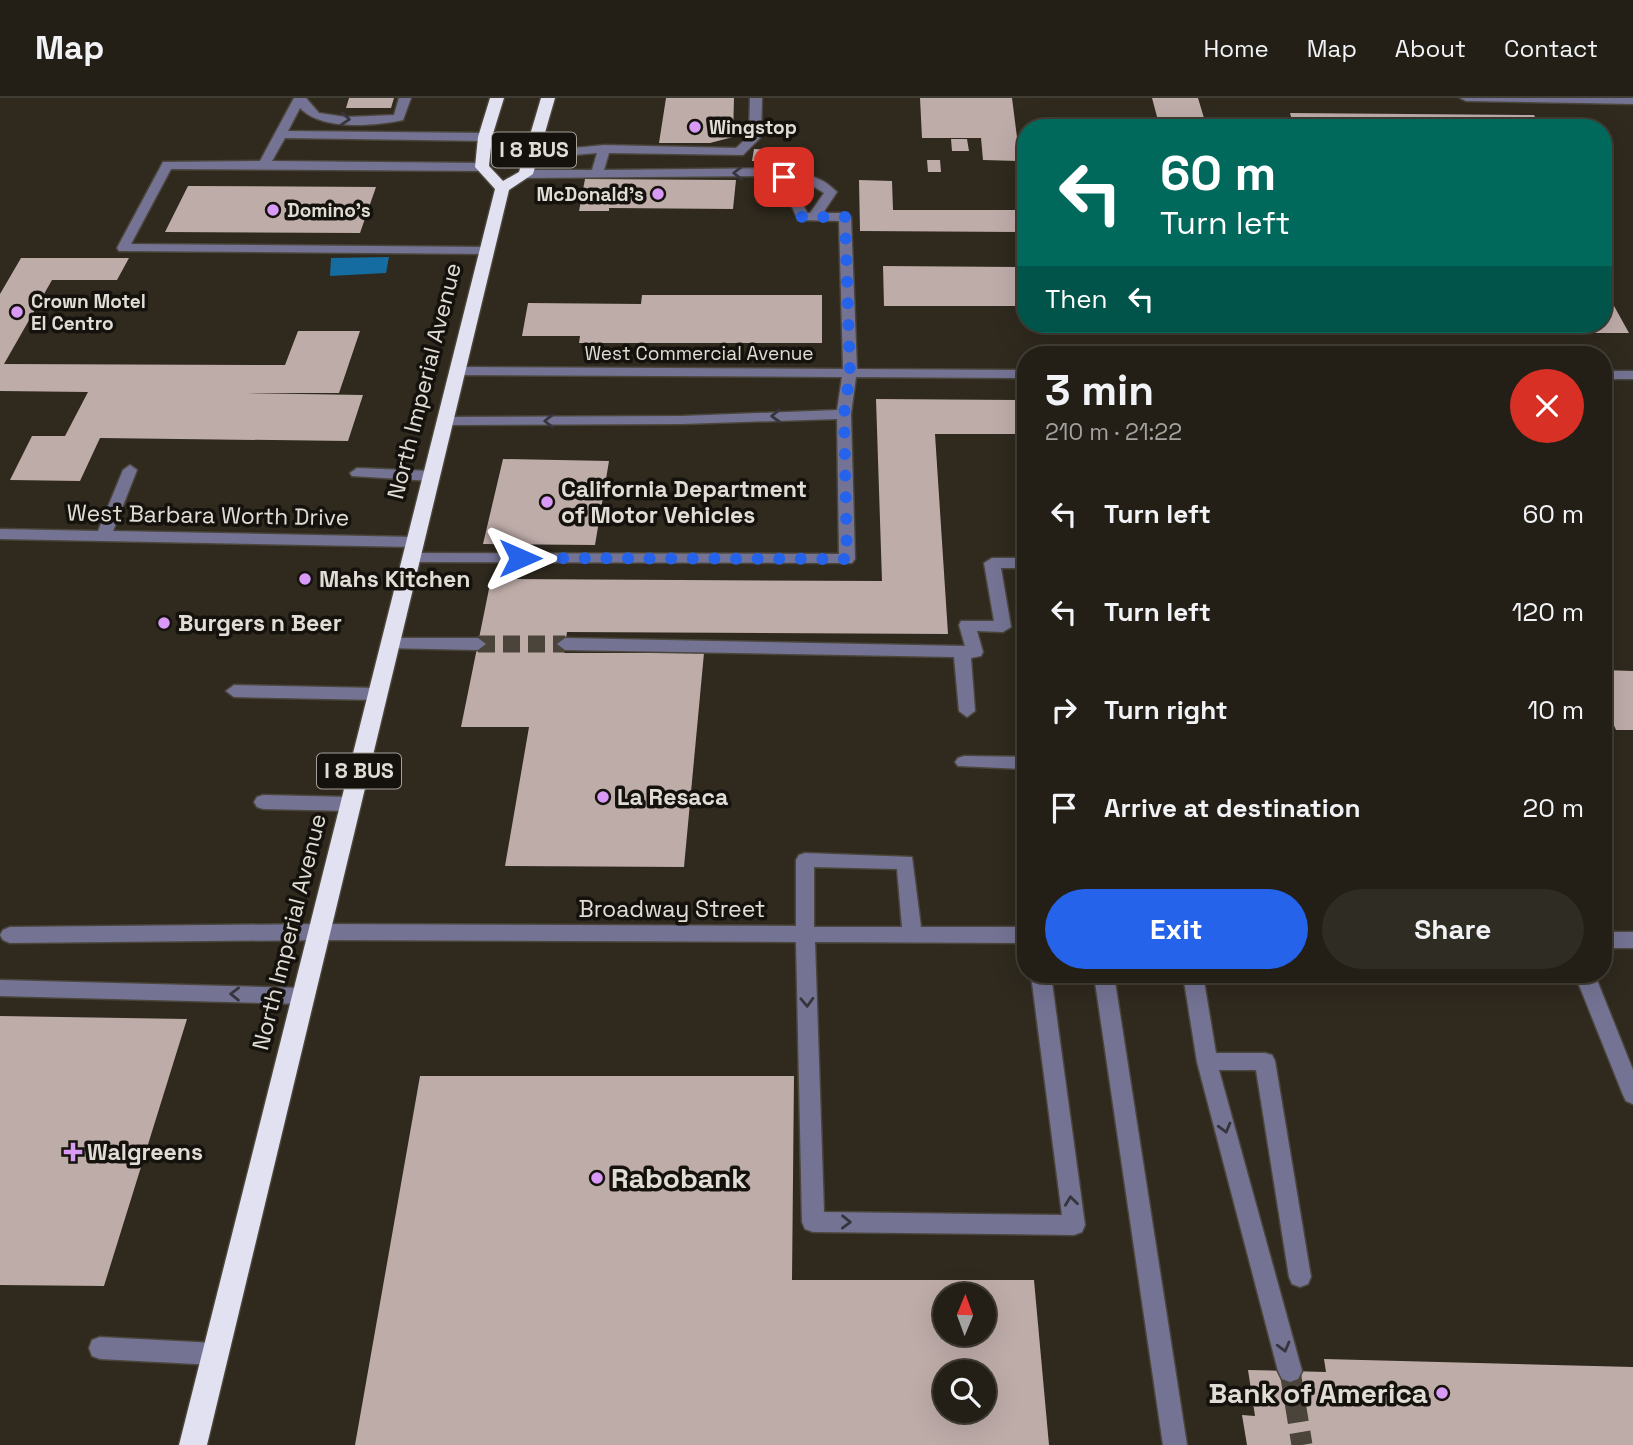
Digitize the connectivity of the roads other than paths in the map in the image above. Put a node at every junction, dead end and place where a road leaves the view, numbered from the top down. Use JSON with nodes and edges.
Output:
{"nodes":[{"id":1,"x":405,"y":98,"type":"edge"},
{"id":2,"x":497,"y":98,"type":"edge"},
{"id":3,"x":548,"y":98,"type":"edge"},
{"id":4,"x":756,"y":98,"type":"edge"},
{"id":5,"x":1466,"y":98,"type":"edge"},
{"id":6,"x":1473,"y":98,"type":"edge"},
{"id":7,"x":1633,"y":101,"type":"edge"},
{"id":8,"x":297,"y":103,"type":"edge"},
{"id":9,"x":399,"y":118,"type":"junction"},
{"id":10,"x":280,"y":134,"type":"junction"},
{"id":11,"x":339,"y":135,"type":"junction"},
{"id":12,"x":419,"y":136,"type":"junction"},
{"id":13,"x":485,"y":136,"type":"junction"},
{"id":14,"x":604,"y":149,"type":"junction"},
{"id":15,"x":533,"y":156,"type":"junction"},
{"id":16,"x":264,"y":165,"type":"junction"},
{"id":17,"x":482,"y":167,"type":"junction"},
{"id":18,"x":827,"y":172,"type":"dead end"},
{"id":19,"x":597,"y":173,"type":"junction"},
{"id":20,"x":526,"y":174,"type":"junction"},
{"id":21,"x":783,"y":175,"type":"junction"},
{"id":22,"x":502,"y":188,"type":"junction"},
{"id":23,"x":808,"y":217,"type":"junction"},
{"id":24,"x":487,"y":251,"type":"junction"},
{"id":25,"x":457,"y":371,"type":"junction"},
{"id":26,"x":850,"y":373,"type":"junction"},
{"id":27,"x":1017,"y":374,"type":"edge"},
{"id":28,"x":1612,"y":375,"type":"edge"},
{"id":29,"x":1633,"y":375,"type":"edge"},
{"id":30,"x":844,"y":414,"type":"junction"},
{"id":31,"x":445,"y":421,"type":"junction"},
{"id":32,"x":130,"y":470,"type":"dead end"},
{"id":33,"x":357,"y":474,"type":"dead end"},
{"id":34,"x":431,"y":476,"type":"junction"},
{"id":35,"x":0,"y":534,"type":"edge"},
{"id":36,"x":104,"y":535,"type":"junction"},
{"id":37,"x":413,"y":550,"type":"junction"},
{"id":38,"x":1017,"y":563,"type":"edge"},
{"id":39,"x":390,"y":644,"type":"junction"},
{"id":40,"x":478,"y":644,"type":"tunnel mouth"},
{"id":41,"x":565,"y":644,"type":"tunnel mouth"},
{"id":42,"x":962,"y":652,"type":"junction"},
{"id":43,"x":234,"y":691,"type":"dead end"},
{"id":44,"x":378,"y":694,"type":"junction"},
{"id":45,"x":967,"y":711,"type":"dead end"},
{"id":46,"x":964,"y":762,"type":"dead end"},
{"id":47,"x":1017,"y":763,"type":"edge"},
{"id":48,"x":263,"y":803,"type":"dead end"},
{"id":49,"x":351,"y":804,"type":"junction"},
{"id":50,"x":319,"y":932,"type":"junction"},
{"id":51,"x":804,"y":934,"type":"junction"},
{"id":52,"x":10,"y":935,"type":"dead end"},
{"id":53,"x":912,"y":935,"type":"junction"},
{"id":54,"x":1017,"y":935,"type":"edge"},
{"id":55,"x":1612,"y":940,"type":"edge"},
{"id":56,"x":1633,"y":940,"type":"edge"},
{"id":57,"x":1042,"y":983,"type":"edge"},
{"id":58,"x":1105,"y":983,"type":"edge"},
{"id":59,"x":1194,"y":983,"type":"edge"},
{"id":60,"x":1589,"y":983,"type":"edge"},
{"id":61,"x":0,"y":988,"type":"edge"},
{"id":62,"x":303,"y":996,"type":"junction"},
{"id":63,"x":1207,"y":1062,"type":"junction"},
{"id":64,"x":1628,"y":1072,"type":"edge"},
{"id":65,"x":1633,"y":1095,"type":"edge"},
{"id":66,"x":1300,"y":1277,"type":"dead end"},
{"id":67,"x":100,"y":1348,"type":"dead end"},
{"id":68,"x":215,"y":1354,"type":"junction"},
{"id":69,"x":1290,"y":1371,"type":"tunnel mouth"},
{"id":70,"x":193,"y":1445,"type":"edge"},
{"id":71,"x":1175,"y":1445,"type":"edge"}],
"edges":[{"from":1,"to":9,"type":"street"},
{"from":2,"to":13,"type":"highway","number":"I 8 BUS"},
{"from":3,"to":15,"type":"highway","number":"I 8 BUS"},
{"from":4,"to":14,"type":"street"},
{"from":5,"to":6,"type":"street"},
{"from":6,"to":7,"type":"street"},
{"from":8,"to":9,"type":"street","one_way":true},
{"from":8,"to":10,"type":"street"},
{"from":8,"to":11,"type":"street"},
{"from":9,"to":12,"type":"street"},
{"from":10,"to":11,"type":"street"},
{"from":10,"to":16,"type":"street"},
{"from":11,"to":12,"type":"street"},
{"from":12,"to":13,"type":"street"},
{"from":13,"to":17,"type":"highway","number":"I 8 BUS"},
{"from":14,"to":15,"type":"street"},
{"from":14,"to":19,"type":"street"},
{"from":15,"to":20,"type":"highway","number":"I 8 BUS"},
{"from":16,"to":17,"type":"street"},
{"from":16,"to":24,"type":"street"},
{"from":17,"to":22,"type":"highway","number":"I 8 BUS"},
{"from":18,"to":21,"type":"street"},
{"from":19,"to":20,"type":"street"},
{"from":21,"to":19,"type":"street","one_way":true},
{"from":20,"to":22,"type":"highway","number":"I 8 BUS"},
{"from":21,"to":23,"type":"street"},
{"from":21,"to":23,"type":"street"},
{"from":22,"to":24,"type":"highway","name":"North Imperial Avenue","number":"I 8 BUS"},
{"from":23,"to":26,"type":"street"},
{"from":24,"to":25,"type":"highway","name":"North Imperial Avenue","number":"I 8 BUS"},
{"from":25,"to":26,"type":"street","name":"West Commercial Avenue"},
{"from":25,"to":31,"type":"highway","name":"North Imperial Avenue","number":"I 8 BUS"},
{"from":26,"to":27,"type":"street","name":"West Commercial Avenue"},
{"from":26,"to":30,"type":"street"},
{"from":28,"to":29,"type":"street"},
{"from":30,"to":31,"type":"street","one_way":true},
{"from":30,"to":37,"type":"street","name":"West Barbara Worth Drive"},
{"from":31,"to":34,"type":"highway","name":"North Imperial Avenue","number":"I 8 BUS"},
{"from":32,"to":36,"type":"street"},
{"from":33,"to":34,"type":"street"},
{"from":34,"to":37,"type":"highway","name":"North Imperial Avenue","number":"I 8 BUS"},
{"from":35,"to":36,"type":"street","name":"West Barbara Worth Drive"},
{"from":36,"to":37,"type":"street","name":"West Barbara Worth Drive"},
{"from":37,"to":39,"type":"highway","name":"North Imperial Avenue","number":"I 8 BUS"},
{"from":38,"to":42,"type":"street"},
{"from":39,"to":40,"type":"street"},
{"from":39,"to":44,"type":"highway","name":"North Imperial Avenue","number":"I 8 BUS"},
{"from":41,"to":42,"type":"street"},
{"from":42,"to":45,"type":"street"},
{"from":43,"to":44,"type":"street"},
{"from":44,"to":49,"type":"highway","name":"North Imperial Avenue","number":"I 8 BUS"},
{"from":46,"to":47,"type":"street"},
{"from":48,"to":49,"type":"street"},
{"from":49,"to":50,"type":"highway","name":"North Imperial Avenue","number":"I 8 BUS"},
{"from":50,"to":51,"type":"street","name":"Broadway Street"},
{"from":50,"to":52,"type":"street","name":"Broadway Street"},
{"from":50,"to":62,"type":"highway","name":"North Imperial Avenue","number":"I 8 BUS"},
{"from":51,"to":53,"type":"street","name":"Broadway Street"},
{"from":51,"to":53,"type":"street"},
{"from":51,"to":57,"type":"street","one_way":true},
{"from":53,"to":54,"type":"street","name":"Broadway Street"},
{"from":55,"to":56,"type":"street"},
{"from":58,"to":71,"type":"street"},
{"from":59,"to":63,"type":"street"},
{"from":60,"to":64,"type":"street"},
{"from":62,"to":61,"type":"street","one_way":true},
{"from":62,"to":68,"type":"highway","name":"North Imperial Avenue","number":"I 8 BUS"},
{"from":63,"to":66,"type":"street"},
{"from":63,"to":69,"type":"street","one_way":true},
{"from":64,"to":65,"type":"street"},
{"from":67,"to":68,"type":"street"},
{"from":68,"to":70,"type":"highway","name":"North Imperial Avenue","number":"I 8 BUS"}]}
